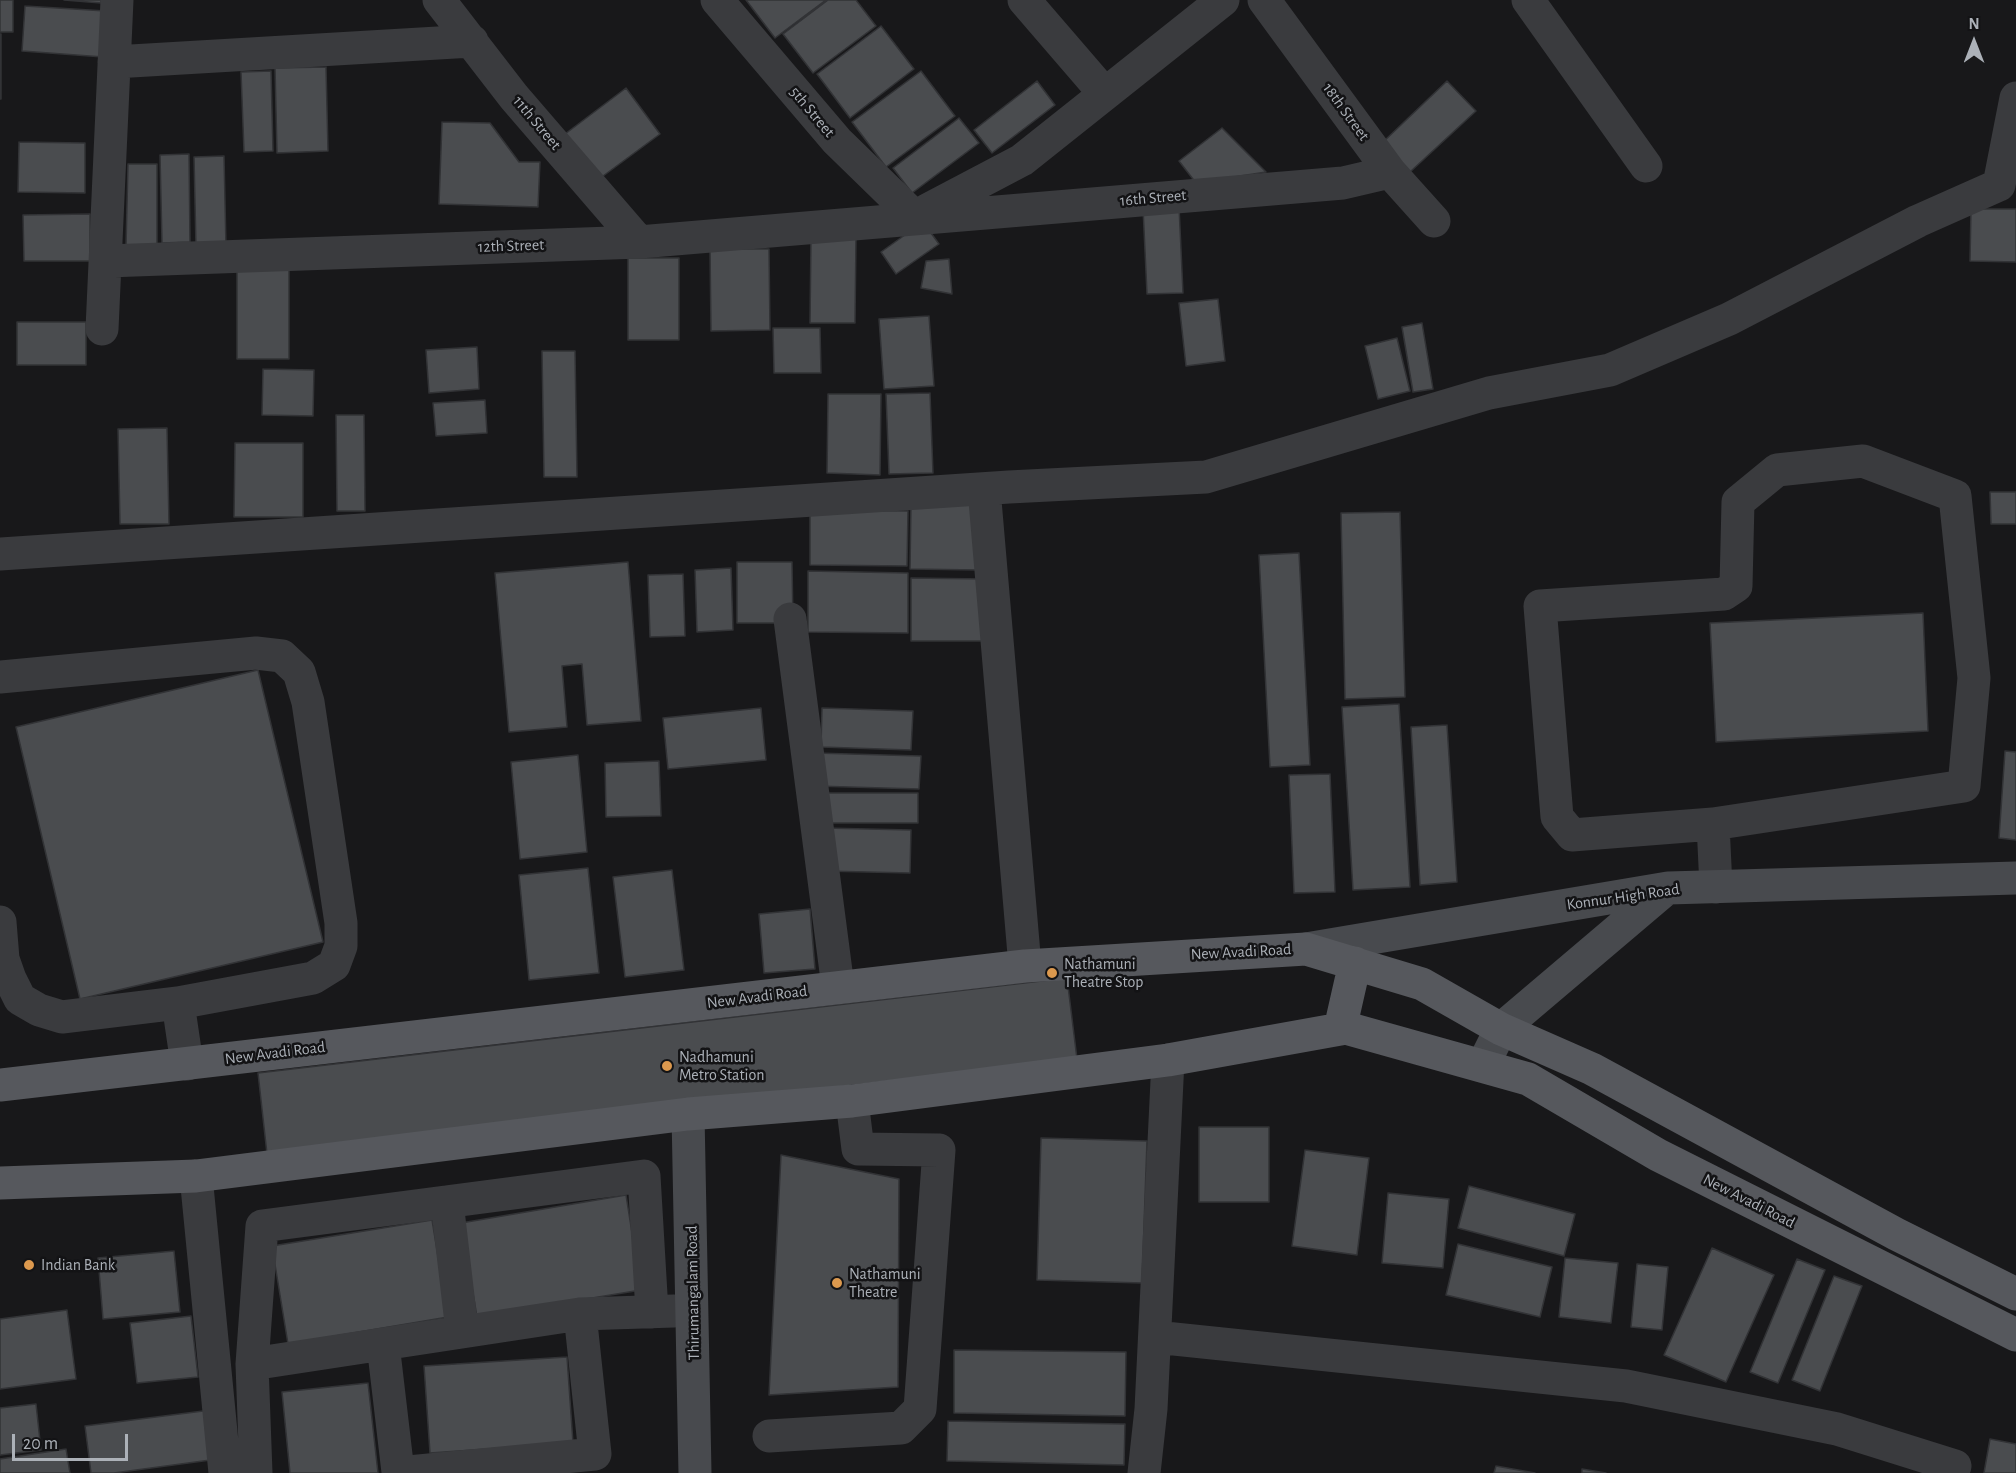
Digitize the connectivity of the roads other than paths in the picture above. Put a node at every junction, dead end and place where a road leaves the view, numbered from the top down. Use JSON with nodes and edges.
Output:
{"nodes":[{"id":1,"x":117,"y":0,"type":"edge"},
{"id":2,"x":439,"y":0,"type":"edge"},
{"id":3,"x":717,"y":0,"type":"edge"},
{"id":4,"x":1024,"y":0,"type":"edge"},
{"id":5,"x":1223,"y":0,"type":"edge"},
{"id":6,"x":1264,"y":0,"type":"edge"},
{"id":7,"x":1528,"y":0,"type":"edge"},
{"id":8,"x":472,"y":41,"type":"junction"},
{"id":9,"x":114,"y":62,"type":"junction"},
{"id":10,"x":1105,"y":94,"type":"junction"},
{"id":11,"x":2016,"y":98,"type":"edge"},
{"id":12,"x":1646,"y":166,"type":"dead end"},
{"id":13,"x":1390,"y":172,"type":"junction"},
{"id":14,"x":2007,"y":187,"type":"edge"},
{"id":15,"x":915,"y":217,"type":"junction"},
{"id":16,"x":1434,"y":221,"type":"dead end"},
{"id":17,"x":639,"y":242,"type":"junction"},
{"id":18,"x":107,"y":261,"type":"junction"},
{"id":19,"x":102,"y":329,"type":"dead end"},
{"id":20,"x":984,"y":489,"type":"junction"},
{"id":21,"x":0,"y":554,"type":"edge"},
{"id":22,"x":790,"y":619,"type":"dead end"},
{"id":23,"x":0,"y":677,"type":"edge"},
{"id":24,"x":1713,"y":824,"type":"junction"},
{"id":25,"x":2016,"y":878,"type":"edge"},
{"id":26,"x":1716,"y":887,"type":"junction"},
{"id":27,"x":1668,"y":888,"type":"junction"},
{"id":28,"x":0,"y":922,"type":"edge"},
{"id":29,"x":1306,"y":949,"type":"junction"},
{"id":30,"x":1355,"y":963,"type":"junction"},
{"id":31,"x":1025,"y":966,"type":"junction"},
{"id":32,"x":838,"y":987,"type":"junction"},
{"id":33,"x":178,"y":1003,"type":"junction"},
{"id":34,"x":1340,"y":1029,"type":"junction"},
{"id":35,"x":1501,"y":1029,"type":"junction"},
{"id":36,"x":1168,"y":1060,"type":"junction"},
{"id":37,"x":187,"y":1064,"type":"junction"},
{"id":38,"x":1483,"y":1065,"type":"junction"},
{"id":39,"x":0,"y":1085,"type":"edge"},
{"id":40,"x":852,"y":1101,"type":"junction"},
{"id":41,"x":688,"y":1114,"type":"junction"},
{"id":42,"x":195,"y":1176,"type":"junction"},
{"id":43,"x":0,"y":1183,"type":"edge"},
{"id":44,"x":447,"y":1202,"type":"junction"},
{"id":45,"x":2016,"y":1294,"type":"edge"},
{"id":46,"x":694,"y":1311,"type":"junction"},
{"id":47,"x":652,"y":1312,"type":"junction"},
{"id":48,"x":580,"y":1314,"type":"junction"},
{"id":49,"x":462,"y":1332,"type":"junction"},
{"id":50,"x":2016,"y":1335,"type":"edge"},
{"id":51,"x":1155,"y":1337,"type":"junction"},
{"id":52,"x":382,"y":1344,"type":"junction"},
{"id":53,"x":252,"y":1364,"type":"junction"},
{"id":54,"x":769,"y":1436,"type":"dead end"},
{"id":55,"x":598,"y":1463,"type":"edge"},
{"id":56,"x":1954,"y":1466,"type":"dead end"},
{"id":57,"x":225,"y":1473,"type":"edge"},
{"id":58,"x":256,"y":1473,"type":"edge"},
{"id":59,"x":398,"y":1473,"type":"edge"},
{"id":60,"x":695,"y":1473,"type":"edge"},
{"id":61,"x":1144,"y":1473,"type":"edge"}],
"edges":[{"from":1,"to":9,"type":"street"},
{"from":2,"to":8,"type":"street","name":"11th Street"},
{"from":3,"to":15,"type":"street","name":"5th Street"},
{"from":4,"to":10,"type":"street"},
{"from":5,"to":10,"type":"street"},
{"from":6,"to":13,"type":"street","name":"18th Street"},
{"from":7,"to":12,"type":"street"},
{"from":8,"to":9,"type":"street"},
{"from":8,"to":17,"type":"street","name":"11th Street"},
{"from":9,"to":18,"type":"street"},
{"from":10,"to":15,"type":"street"},
{"from":11,"to":14,"type":"street"},
{"from":13,"to":15,"type":"street","name":"16th Street"},
{"from":13,"to":16,"type":"street","name":"18th Street"},
{"from":14,"to":20,"type":"street"},
{"from":15,"to":17,"type":"street","name":"12th Street"},
{"from":17,"to":18,"type":"street","name":"12th Street"},
{"from":18,"to":19,"type":"street"},
{"from":20,"to":21,"type":"street"},
{"from":20,"to":31,"type":"street"},
{"from":22,"to":32,"type":"street"},
{"from":23,"to":33,"type":"street"},
{"from":24,"to":24,"type":"street"},
{"from":24,"to":26,"type":"street"},
{"from":25,"to":26,"type":"main road","name":"Konnur High Road"},
{"from":26,"to":27,"type":"main road","name":"Konnur High Road"},
{"from":27,"to":29,"type":"main road","name":"Konnur High Road"},
{"from":27,"to":35,"type":"main road"},
{"from":28,"to":33,"type":"street"},
{"from":29,"to":30,"type":"main road","name":"New Avadi Road"},
{"from":29,"to":31,"type":"main road","name":"New Avadi Road"},
{"from":30,"to":34,"type":"main road"},
{"from":30,"to":35,"type":"main road","name":"New Avadi Road"},
{"from":31,"to":32,"type":"main road","name":"New Avadi Road"},
{"from":32,"to":37,"type":"main road","name":"New Avadi Road"},
{"from":33,"to":37,"type":"street"},
{"from":34,"to":36,"type":"main road","name":"New Avadi Road"},
{"from":34,"to":38,"type":"main road","name":"New Avadi Road"},
{"from":35,"to":38,"type":"main road"},
{"from":35,"to":45,"type":"main road","name":"New Avadi Road"},
{"from":36,"to":40,"type":"main road","name":"New Avadi Road"},
{"from":36,"to":51,"type":"street"},
{"from":37,"to":39,"type":"main road","name":"New Avadi Road"},
{"from":38,"to":50,"type":"main road","name":"New Avadi Road"},
{"from":40,"to":41,"type":"main road","name":"New Avadi Road"},
{"from":40,"to":54,"type":"street"},
{"from":41,"to":42,"type":"main road","name":"New Avadi Road"},
{"from":41,"to":46,"type":"main road","name":"Thirumangalam Road"},
{"from":42,"to":43,"type":"main road","name":"New Avadi Road"},
{"from":42,"to":57,"type":"street"},
{"from":44,"to":47,"type":"street"},
{"from":44,"to":49,"type":"street"},
{"from":44,"to":53,"type":"street"},
{"from":46,"to":47,"type":"street"},
{"from":46,"to":60,"type":"main road","name":"Thirumangalam Road"},
{"from":47,"to":48,"type":"street"},
{"from":48,"to":49,"type":"street"},
{"from":48,"to":55,"type":"street"},
{"from":49,"to":52,"type":"street"},
{"from":51,"to":56,"type":"street"},
{"from":51,"to":61,"type":"street"},
{"from":52,"to":53,"type":"street"},
{"from":52,"to":59,"type":"street"},
{"from":53,"to":58,"type":"street"},
{"from":55,"to":59,"type":"street"}]}
